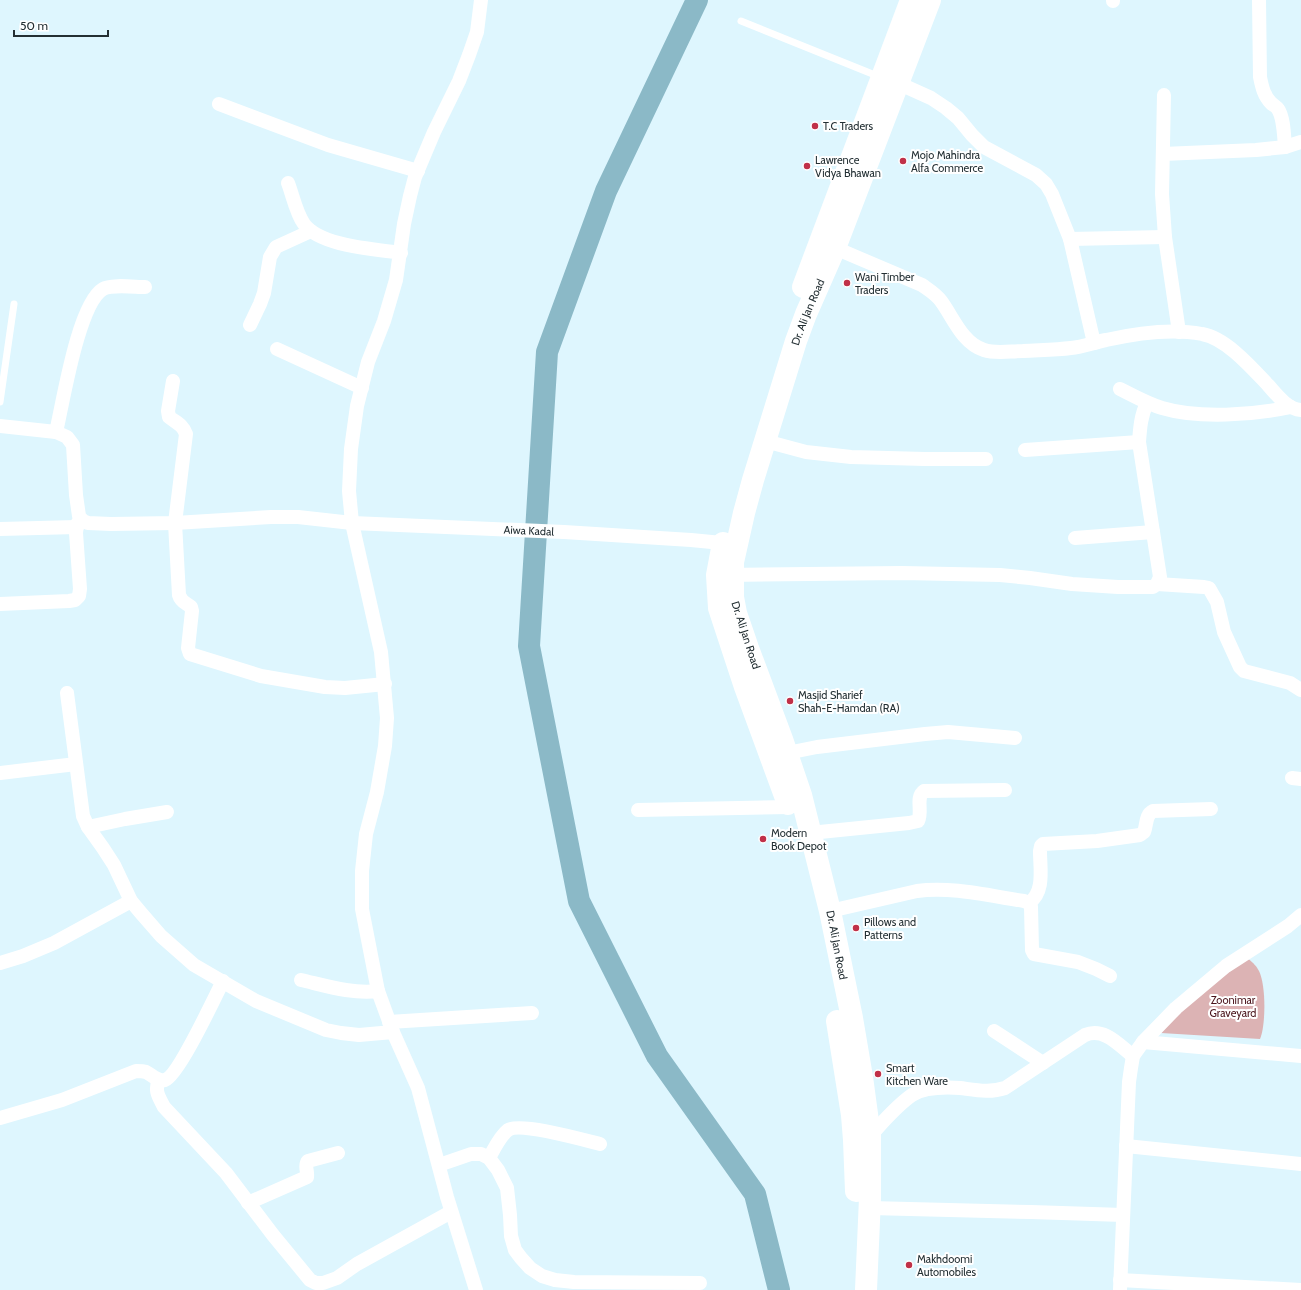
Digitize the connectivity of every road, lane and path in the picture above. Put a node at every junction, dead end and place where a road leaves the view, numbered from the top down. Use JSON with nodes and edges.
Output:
{"nodes":[{"id":1,"x":481,"y":0,"type":"edge"},
{"id":2,"x":911,"y":0,"type":"edge"},
{"id":3,"x":930,"y":0,"type":"edge"},
{"id":4,"x":1259,"y":0,"type":"edge"},
{"id":5,"x":741,"y":21,"type":"dead end"},
{"id":6,"x":890,"y":80,"type":"junction"},
{"id":7,"x":1164,"y":95,"type":"dead end"},
{"id":8,"x":219,"y":104,"type":"dead end"},
{"id":9,"x":1301,"y":142,"type":"edge"},
{"id":10,"x":1285,"y":147,"type":"junction"},
{"id":11,"x":1163,"y":154,"type":"junction"},
{"id":12,"x":418,"y":171,"type":"junction"},
{"id":13,"x":288,"y":183,"type":"dead end"},
{"id":14,"x":310,"y":231,"type":"junction"},
{"id":15,"x":1165,"y":237,"type":"junction"},
{"id":16,"x":1070,"y":240,"type":"junction"},
{"id":17,"x":835,"y":248,"type":"junction"},
{"id":18,"x":401,"y":253,"type":"junction"},
{"id":19,"x":145,"y":287,"type":"dead end"},
{"id":20,"x":14,"y":304,"type":"dead end"},
{"id":21,"x":250,"y":325,"type":"dead end"},
{"id":22,"x":1179,"y":332,"type":"junction"},
{"id":23,"x":1094,"y":342,"type":"junction"},
{"id":24,"x":277,"y":348,"type":"dead end"},
{"id":25,"x":173,"y":380,"type":"dead end"},
{"id":26,"x":362,"y":388,"type":"junction"},
{"id":27,"x":1120,"y":389,"type":"dead end"},
{"id":28,"x":0,"y":402,"type":"edge"},
{"id":29,"x":1147,"y":402,"type":"junction"},
{"id":30,"x":1296,"y":408,"type":"edge"},
{"id":31,"x":0,"y":426,"type":"edge"},
{"id":32,"x":56,"y":432,"type":"junction"},
{"id":33,"x":765,"y":441,"type":"junction"},
{"id":34,"x":1139,"y":442,"type":"junction"},
{"id":35,"x":1025,"y":450,"type":"dead end"},
{"id":36,"x":986,"y":459,"type":"dead end"},
{"id":37,"x":79,"y":523,"type":"junction"},
{"id":38,"x":175,"y":523,"type":"junction"},
{"id":39,"x":352,"y":523,"type":"junction"},
{"id":40,"x":0,"y":529,"type":"edge"},
{"id":41,"x":1154,"y":532,"type":"junction"},
{"id":42,"x":1075,"y":538,"type":"dead end"},
{"id":43,"x":722,"y":543,"type":"junction"},
{"id":44,"x":725,"y":575,"type":"junction"},
{"id":45,"x":1157,"y":584,"type":"junction"},
{"id":46,"x":0,"y":604,"type":"edge"},
{"id":47,"x":385,"y":684,"type":"junction"},
{"id":48,"x":1301,"y":690,"type":"edge"},
{"id":49,"x":68,"y":693,"type":"dead end"},
{"id":50,"x":1015,"y":738,"type":"dead end"},
{"id":51,"x":787,"y":753,"type":"junction"},
{"id":52,"x":76,"y":764,"type":"junction"},
{"id":53,"x":0,"y":773,"type":"edge"},
{"id":54,"x":1005,"y":790,"type":"dead end"},
{"id":55,"x":789,"y":807,"type":"junction"},
{"id":56,"x":1211,"y":809,"type":"dead end"},
{"id":57,"x":638,"y":810,"type":"dead end"},
{"id":58,"x":167,"y":812,"type":"dead end"},
{"id":59,"x":88,"y":827,"type":"junction"},
{"id":60,"x":810,"y":833,"type":"junction"},
{"id":61,"x":131,"y":901,"type":"junction"},
{"id":62,"x":1029,"y":903,"type":"junction"},
{"id":63,"x":830,"y":911,"type":"junction"},
{"id":64,"x":1301,"y":915,"type":"edge"},
{"id":65,"x":0,"y":963,"type":"edge"},
{"id":66,"x":1110,"y":976,"type":"dead end"},
{"id":67,"x":301,"y":980,"type":"dead end"},
{"id":68,"x":223,"y":981,"type":"junction"},
{"id":69,"x":378,"y":991,"type":"junction"},
{"id":70,"x":532,"y":1013,"type":"dead end"},
{"id":71,"x":391,"y":1027,"type":"junction"},
{"id":72,"x":994,"y":1031,"type":"dead end"},
{"id":73,"x":1144,"y":1042,"type":"junction"},
{"id":74,"x":1133,"y":1056,"type":"junction"},
{"id":75,"x":1301,"y":1056,"type":"edge"},
{"id":76,"x":1043,"y":1063,"type":"junction"},
{"id":77,"x":159,"y":1080,"type":"junction"},
{"id":78,"x":0,"y":1118,"type":"edge"},
{"id":79,"x":870,"y":1136,"type":"junction"},
{"id":80,"x":600,"y":1144,"type":"dead end"},
{"id":81,"x":1126,"y":1146,"type":"junction"},
{"id":82,"x":338,"y":1153,"type":"dead end"},
{"id":83,"x":489,"y":1158,"type":"junction"},
{"id":84,"x":1301,"y":1164,"type":"edge"},
{"id":85,"x":439,"y":1165,"type":"junction"},
{"id":86,"x":248,"y":1203,"type":"junction"},
{"id":87,"x":870,"y":1208,"type":"junction"},
{"id":88,"x":452,"y":1212,"type":"junction"},
{"id":89,"x":1123,"y":1216,"type":"junction"},
{"id":90,"x":700,"y":1283,"type":"dead end"},
{"id":91,"x":1120,"y":1285,"type":"edge"},
{"id":92,"x":476,"y":1290,"type":"edge"},
{"id":93,"x":853,"y":1290,"type":"edge"},
{"id":94,"x":866,"y":1290,"type":"edge"},
{"id":95,"x":1301,"y":1290,"type":"edge"}],
"edges":[{"from":1,"to":12,"type":"street"},
{"from":2,"to":6,"type":"main road","name":"Dr. Ali Jan Road"},
{"from":3,"to":6,"type":"main road","name":"Dr. Ali Jan Road"},
{"from":4,"to":10,"type":"street"},
{"from":5,"to":6,"type":"lane"},
{"from":6,"to":16,"type":"street"},
{"from":6,"to":17,"type":"main road","name":"Dr. Ali Jan Road"},
{"from":6,"to":43,"type":"main road","name":"Dr. Ali Jan Road"},
{"from":7,"to":11,"type":"street"},
{"from":8,"to":12,"type":"street"},
{"from":9,"to":10,"type":"street"},
{"from":10,"to":11,"type":"street"},
{"from":11,"to":15,"type":"street"},
{"from":12,"to":18,"type":"street"},
{"from":13,"to":14,"type":"street"},
{"from":14,"to":18,"type":"street"},
{"from":14,"to":21,"type":"street"},
{"from":15,"to":16,"type":"street"},
{"from":15,"to":22,"type":"street"},
{"from":16,"to":23,"type":"street"},
{"from":17,"to":23,"type":"street"},
{"from":17,"to":33,"type":"main road","name":"Dr. Ali Jan Road"},
{"from":18,"to":26,"type":"street"},
{"from":19,"to":32,"type":"street"},
{"from":20,"to":28,"type":"lane"},
{"from":22,"to":23,"type":"street"},
{"from":22,"to":30,"type":"street"},
{"from":24,"to":26,"type":"street"},
{"from":25,"to":38,"type":"street"},
{"from":26,"to":39,"type":"street"},
{"from":27,"to":29,"type":"street"},
{"from":29,"to":30,"type":"street"},
{"from":29,"to":34,"type":"street"},
{"from":31,"to":32,"type":"street"},
{"from":32,"to":37,"type":"street"},
{"from":33,"to":36,"type":"street"},
{"from":33,"to":44,"type":"main road","name":"Dr. Ali Jan Road"},
{"from":34,"to":35,"type":"street"},
{"from":34,"to":41,"type":"street"},
{"from":37,"to":38,"type":"street","name":"Aiwa Kadal"},
{"from":37,"to":40,"type":"street","name":"Aiwa Kadal"},
{"from":37,"to":46,"type":"street"},
{"from":38,"to":39,"type":"street","name":"Aiwa Kadal"},
{"from":38,"to":47,"type":"street"},
{"from":39,"to":43,"type":"street","name":"Aiwa Kadal"},
{"from":39,"to":47,"type":"street"},
{"from":41,"to":42,"type":"street"},
{"from":41,"to":45,"type":"street"},
{"from":43,"to":44,"type":"main road","name":"Dr. Ali Jan Road"},
{"from":44,"to":45,"type":"street"},
{"from":44,"to":51,"type":"main road","name":"Dr. Ali Jan Road"},
{"from":44,"to":55,"type":"main road","name":"Dr. Ali Jan Road"},
{"from":45,"to":48,"type":"street"},
{"from":47,"to":69,"type":"street"},
{"from":49,"to":52,"type":"street"},
{"from":50,"to":51,"type":"street"},
{"from":51,"to":60,"type":"main road","name":"Dr. Ali Jan Road"},
{"from":52,"to":53,"type":"street"},
{"from":52,"to":59,"type":"street"},
{"from":54,"to":60,"type":"street"},
{"from":55,"to":57,"type":"street"},
{"from":55,"to":93,"type":"main road","name":"Dr. Ali Jan Road"},
{"from":56,"to":62,"type":"street"},
{"from":58,"to":59,"type":"street"},
{"from":59,"to":61,"type":"street"},
{"from":60,"to":63,"type":"main road","name":"Dr. Ali Jan Road"},
{"from":61,"to":65,"type":"street"},
{"from":61,"to":68,"type":"street"},
{"from":62,"to":63,"type":"street"},
{"from":62,"to":66,"type":"street"},
{"from":63,"to":79,"type":"main road","name":"Dr. Ali Jan Road"},
{"from":64,"to":73,"type":"street"},
{"from":67,"to":69,"type":"street"},
{"from":68,"to":71,"type":"street"},
{"from":68,"to":77,"type":"street"},
{"from":69,"to":71,"type":"street"},
{"from":70,"to":71,"type":"street"},
{"from":71,"to":85,"type":"street"},
{"from":72,"to":76,"type":"street"},
{"from":73,"to":74,"type":"street"},
{"from":73,"to":75,"type":"street"},
{"from":74,"to":76,"type":"street"},
{"from":74,"to":81,"type":"street"},
{"from":76,"to":79,"type":"street"},
{"from":77,"to":78,"type":"street"},
{"from":77,"to":86,"type":"street"},
{"from":79,"to":87,"type":"main road","name":"Dr. Ali Jan Road"},
{"from":80,"to":83,"type":"street"},
{"from":81,"to":84,"type":"street"},
{"from":81,"to":89,"type":"street"},
{"from":82,"to":86,"type":"street"},
{"from":83,"to":85,"type":"street"},
{"from":83,"to":90,"type":"street"},
{"from":85,"to":88,"type":"street"},
{"from":86,"to":88,"type":"street"},
{"from":87,"to":89,"type":"street"},
{"from":87,"to":94,"type":"main road","name":"Dr. Ali Jan Road"},
{"from":88,"to":92,"type":"street"},
{"from":89,"to":91,"type":"street"},
{"from":91,"to":95,"type":"street"}]}
